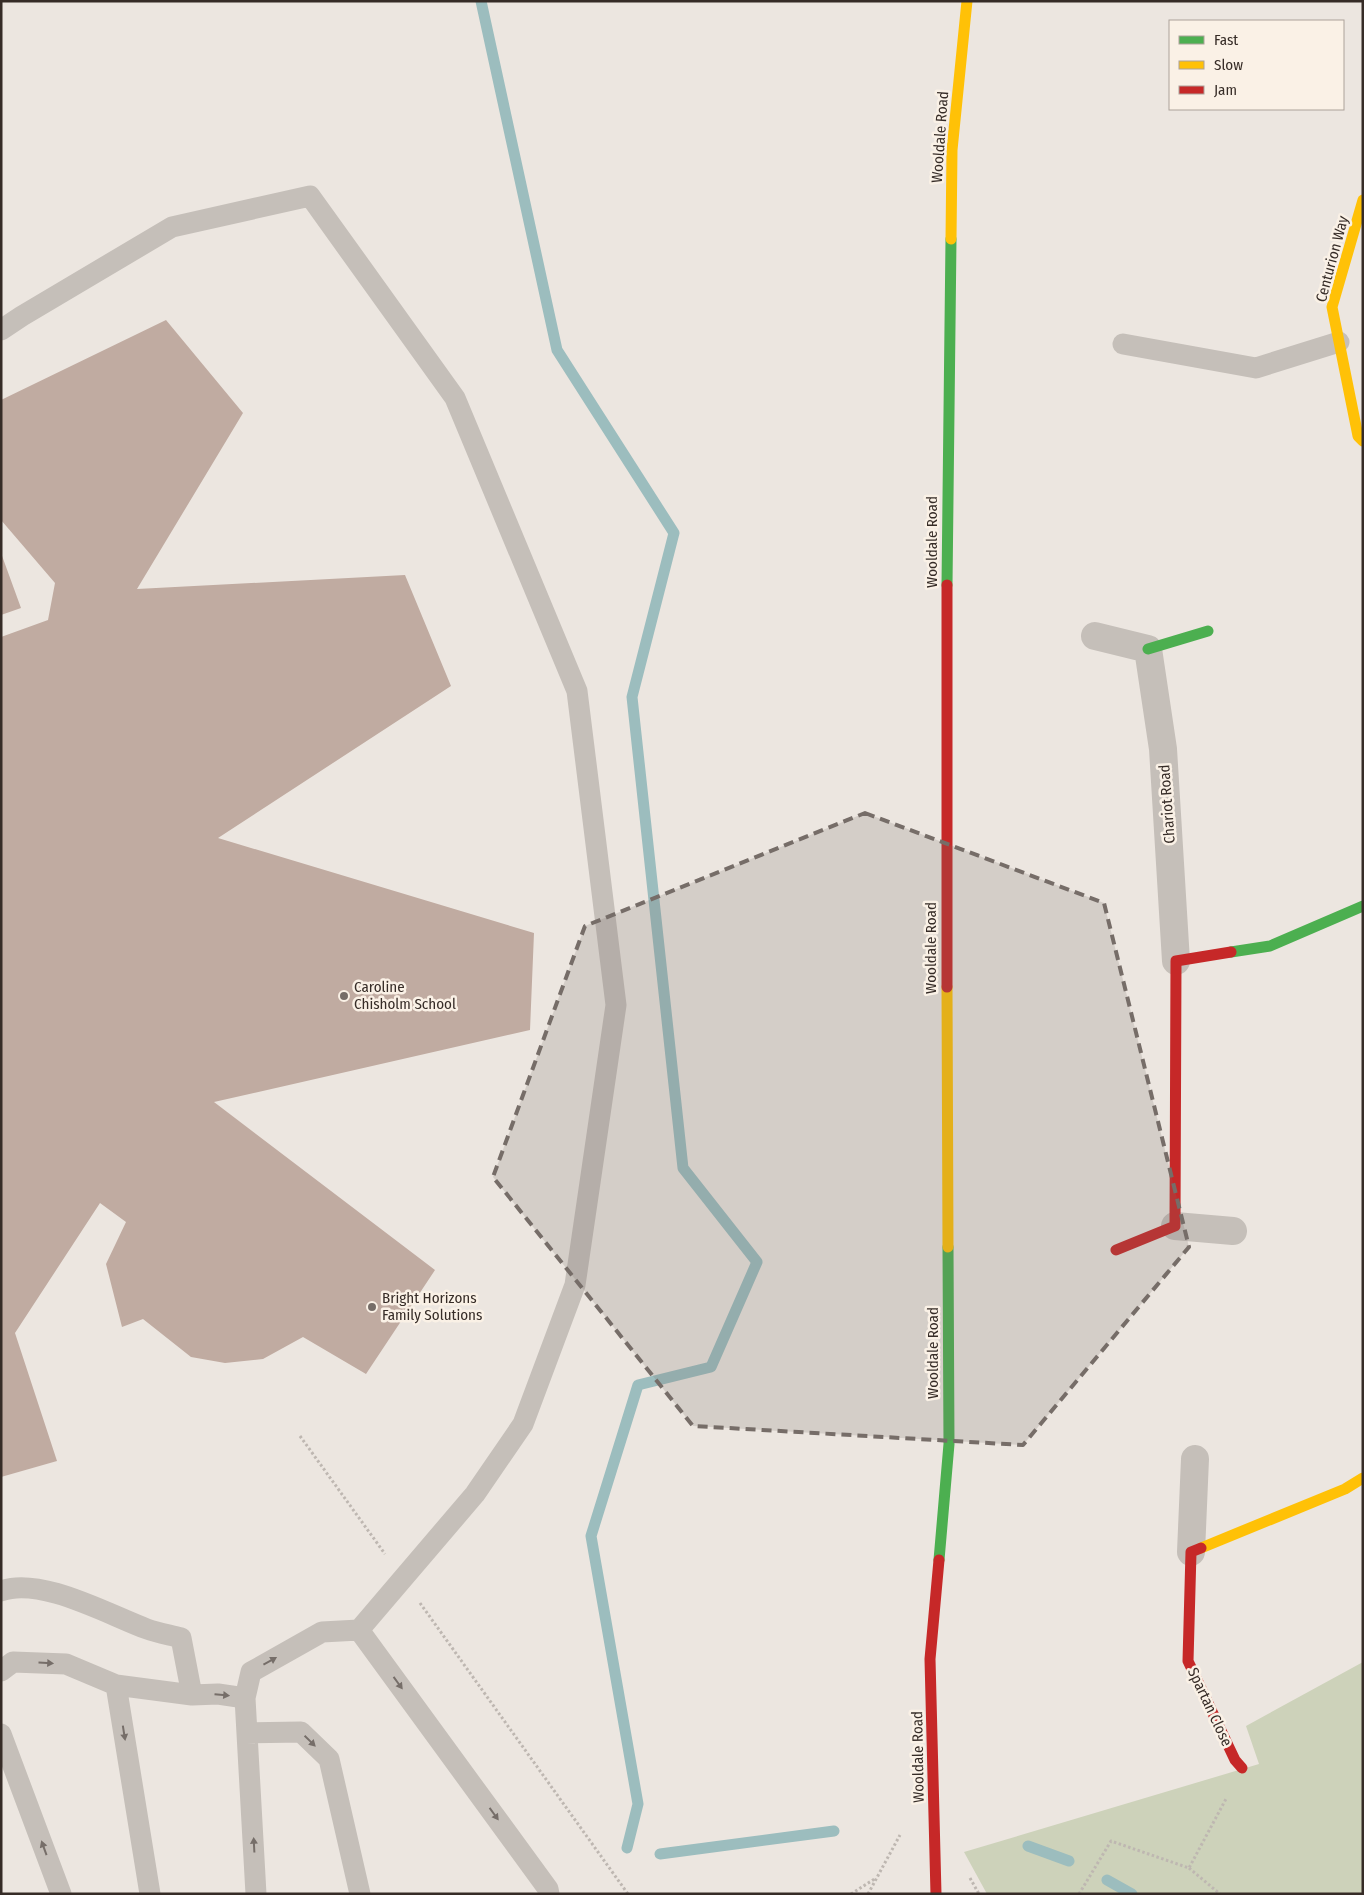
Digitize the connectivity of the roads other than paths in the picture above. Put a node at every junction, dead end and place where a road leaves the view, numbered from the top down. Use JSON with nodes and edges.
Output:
{"nodes":[{"id":1,"x":967,"y":1,"type":"edge"},
{"id":2,"x":1363,"y":200,"type":"edge"},
{"id":3,"x":1,"y":330,"type":"edge"},
{"id":4,"x":1339,"y":342,"type":"junction"},
{"id":5,"x":1123,"y":344,"type":"dead end"},
{"id":6,"x":1363,"y":441,"type":"edge"},
{"id":7,"x":1208,"y":631,"type":"dead end"},
{"id":8,"x":1095,"y":636,"type":"dead end"},
{"id":9,"x":1148,"y":649,"type":"junction"},
{"id":10,"x":1363,"y":906,"type":"edge"},
{"id":11,"x":1176,"y":961,"type":"junction"},
{"id":12,"x":1175,"y":1226,"type":"junction"},
{"id":13,"x":1233,"y":1231,"type":"dead end"},
{"id":14,"x":1116,"y":1250,"type":"dead end"},
{"id":15,"x":1195,"y":1459,"type":"dead end"},
{"id":16,"x":1363,"y":1478,"type":"edge"},
{"id":17,"x":1192,"y":1552,"type":"junction"},
{"id":18,"x":1,"y":1591,"type":"edge"},
{"id":19,"x":359,"y":1630,"type":"junction"},
{"id":20,"x":1,"y":1671,"type":"edge"},
{"id":21,"x":116,"y":1685,"type":"junction"},
{"id":22,"x":192,"y":1695,"type":"junction"},
{"id":23,"x":244,"y":1698,"type":"junction"},
{"id":24,"x":247,"y":1733,"type":"junction"},
{"id":25,"x":1,"y":1734,"type":"edge"},
{"id":26,"x":1242,"y":1768,"type":"road end"},
{"id":27,"x":60,"y":1894,"type":"edge"},
{"id":28,"x":150,"y":1894,"type":"edge"},
{"id":29,"x":256,"y":1894,"type":"edge"},
{"id":30,"x":360,"y":1894,"type":"edge"},
{"id":31,"x":549,"y":1894,"type":"edge"},
{"id":32,"x":936,"y":1894,"type":"edge"}],
"edges":[{"from":1,"to":32,"type":"street","name":"Wooldale Road"},
{"from":2,"to":4,"type":"street","name":"Centurion Way"},
{"from":3,"to":19,"type":"lane"},
{"from":4,"to":5,"type":"lane"},
{"from":4,"to":6,"type":"street","name":"Centurion Way"},
{"from":7,"to":9,"type":"street"},
{"from":8,"to":9,"type":"street"},
{"from":9,"to":11,"type":"street","name":"Chariot Road"},
{"from":10,"to":11,"type":"street"},
{"from":11,"to":12,"type":"street","name":"Chariot Road"},
{"from":12,"to":13,"type":"street"},
{"from":12,"to":14,"type":"street"},
{"from":15,"to":17,"type":"street","name":"Spartan Close"},
{"from":16,"to":17,"type":"street"},
{"from":17,"to":26,"type":"street","name":"Spartan Close"},
{"from":18,"to":22,"type":"lane"},
{"from":23,"to":19,"type":"lane","one_way":true},
{"from":19,"to":31,"type":"lane","one_way":true},
{"from":20,"to":21,"type":"lane","one_way":true},
{"from":21,"to":22,"type":"lane"},
{"from":21,"to":28,"type":"lane","one_way":true},
{"from":22,"to":23,"type":"lane","one_way":true},
{"from":23,"to":24,"type":"lane"},
{"from":29,"to":24,"type":"lane","one_way":true},
{"from":24,"to":30,"type":"lane","one_way":true},
{"from":27,"to":25,"type":"lane","one_way":true}]}
